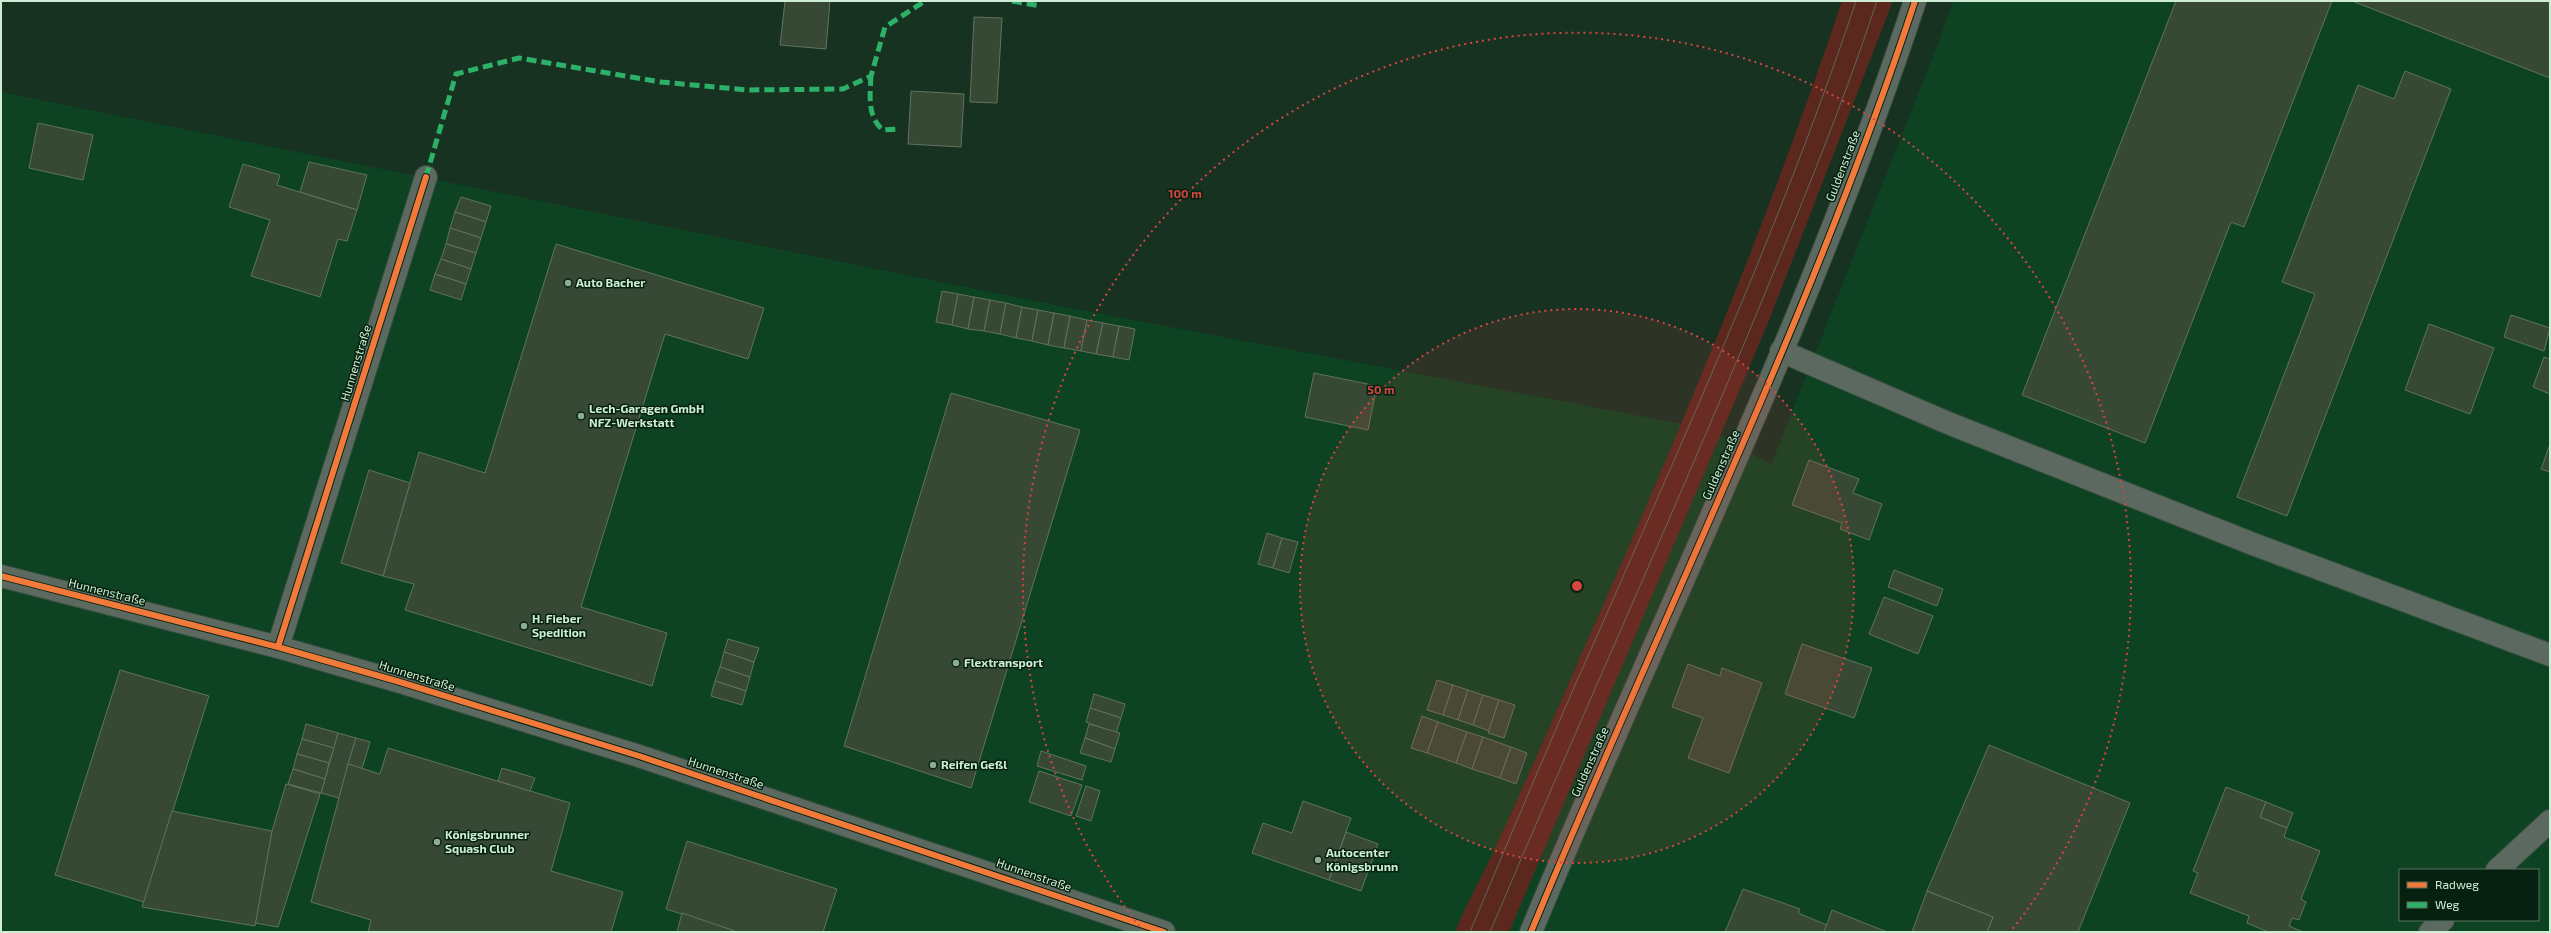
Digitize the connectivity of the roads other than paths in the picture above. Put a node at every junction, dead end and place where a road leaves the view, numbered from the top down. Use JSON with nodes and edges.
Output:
{"nodes":[{"id":1,"x":1915,"y":1,"type":"edge"},
{"id":2,"x":426,"y":177,"type":"dead end"},
{"id":3,"x":1781,"y":351,"type":"junction"},
{"id":4,"x":1,"y":576,"type":"edge"},
{"id":5,"x":278,"y":647,"type":"junction"},
{"id":6,"x":2550,"y":655,"type":"edge"},
{"id":7,"x":2550,"y":821,"type":"edge"},
{"id":8,"x":2498,"y":869,"type":"edge"},
{"id":9,"x":2441,"y":921,"type":"edge"},
{"id":10,"x":1164,"y":932,"type":"edge"},
{"id":11,"x":1531,"y":932,"type":"edge"},
{"id":12,"x":2430,"y":932,"type":"edge"}],
"edges":[{"from":1,"to":3,"type":"street","name":"Guldenstraße"},
{"from":2,"to":5,"type":"street","name":"Hunnenstraße"},
{"from":3,"to":6,"type":"street"},
{"from":3,"to":11,"type":"street","name":"Guldenstraße"},
{"from":4,"to":5,"type":"street","name":"Hunnenstraße"},
{"from":5,"to":10,"type":"street","name":"Hunnenstraße"},
{"from":7,"to":8,"type":"street"},
{"from":9,"to":12,"type":"street"}]}
